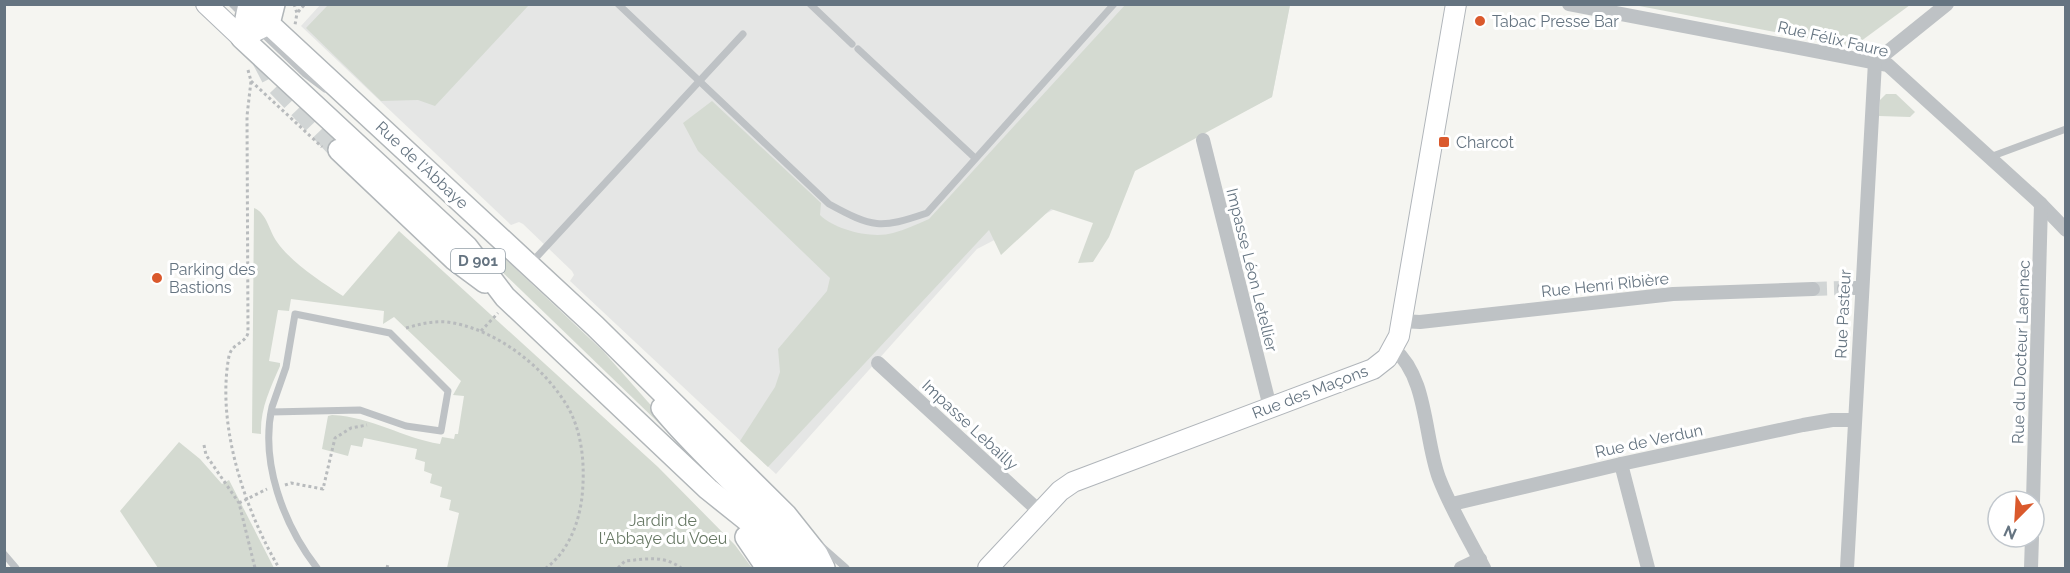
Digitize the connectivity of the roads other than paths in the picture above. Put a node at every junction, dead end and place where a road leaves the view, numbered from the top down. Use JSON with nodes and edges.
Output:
{"nodes":[{"id":1,"x":206,"y":4,"type":"edge"},
{"id":2,"x":618,"y":4,"type":"edge"},
{"id":3,"x":810,"y":4,"type":"edge"},
{"id":4,"x":1114,"y":4,"type":"edge"},
{"id":5,"x":1456,"y":4,"type":"edge"},
{"id":6,"x":1569,"y":4,"type":"edge"},
{"id":7,"x":1947,"y":4,"type":"edge"},
{"id":8,"x":251,"y":14,"type":"edge"},
{"id":9,"x":743,"y":34,"type":"dead end"},
{"id":10,"x":1875,"y":62,"type":"junction"},
{"id":11,"x":699,"y":82,"type":"junction"},
{"id":12,"x":2066,"y":129,"type":"edge"},
{"id":13,"x":1203,"y":140,"type":"dead end"},
{"id":14,"x":339,"y":150,"type":"tunnel mouth"},
{"id":15,"x":975,"y":158,"type":"junction"},
{"id":16,"x":1990,"y":158,"type":"junction"},
{"id":17,"x":2041,"y":204,"type":"junction"},
{"id":18,"x":461,"y":214,"type":"dead end"},
{"id":19,"x":2066,"y":230,"type":"edge"},
{"id":20,"x":530,"y":272,"type":"junction"},
{"id":21,"x":1844,"y":288,"type":"tunnel mouth"},
{"id":22,"x":1861,"y":288,"type":"junction"},
{"id":23,"x":1813,"y":289,"type":"tunnel mouth"},
{"id":24,"x":502,"y":304,"type":"junction"},
{"id":25,"x":1401,"y":321,"type":"junction"},
{"id":26,"x":595,"y":326,"type":"junction"},
{"id":27,"x":1394,"y":349,"type":"junction"},
{"id":28,"x":878,"y":363,"type":"dead end"},
{"id":29,"x":1270,"y":407,"type":"junction"},
{"id":30,"x":271,"y":412,"type":"junction"},
{"id":31,"x":1855,"y":420,"type":"junction"},
{"id":32,"x":1621,"y":464,"type":"junction"},
{"id":33,"x":708,"y":489,"type":"junction"},
{"id":34,"x":2033,"y":489,"type":"edge"},
{"id":35,"x":1452,"y":504,"type":"junction"},
{"id":36,"x":1040,"y":512,"type":"junction"},
{"id":37,"x":786,"y":515,"type":"junction"},
{"id":38,"x":2032,"y":549,"type":"edge"},
{"id":39,"x":4,"y":554,"type":"edge"},
{"id":40,"x":1482,"y":564,"type":"edge"},
{"id":41,"x":15,"y":568,"type":"edge"},
{"id":42,"x":317,"y":568,"type":"edge"},
{"id":43,"x":767,"y":568,"type":"edge"},
{"id":44,"x":785,"y":568,"type":"edge"},
{"id":45,"x":805,"y":568,"type":"edge"},
{"id":46,"x":824,"y":568,"type":"edge"},
{"id":47,"x":846,"y":568,"type":"edge"},
{"id":48,"x":988,"y":568,"type":"edge"},
{"id":49,"x":1461,"y":568,"type":"edge"},
{"id":50,"x":1648,"y":568,"type":"edge"},
{"id":51,"x":1847,"y":568,"type":"edge"},
{"id":52,"x":2031,"y":568,"type":"edge"}],
"edges":[{"from":1,"to":8,"type":"main road","name":"Rue de l'Abbaye"},
{"from":2,"to":11,"type":"lane"},
{"from":3,"to":15,"type":"lane"},
{"from":4,"to":15,"type":"lane"},
{"from":5,"to":25,"type":"main road"},
{"from":6,"to":10,"type":"street","name":"Rue Félix Faure"},
{"from":7,"to":10,"type":"street"},
{"from":8,"to":18,"type":"lane"},
{"from":8,"to":20,"type":"main road","name":"Rue de l'Abbaye","number":"D 901"},
{"from":8,"to":24,"type":"main road","name":"Rue de l'Abbaye","number":"D 901"},
{"from":9,"to":11,"type":"lane"},
{"from":10,"to":16,"type":"street","name":"Rue Félix Faure"},
{"from":10,"to":22,"type":"street","name":"Rue Pasteur"},
{"from":11,"to":15,"type":"lane"},
{"from":11,"to":20,"type":"lane"},
{"from":12,"to":16,"type":"lane"},
{"from":13,"to":29,"type":"street","name":"Impasse Léon Letellier"},
{"from":14,"to":24,"type":"main road","name":"Rue de l'Abbaye","number":"D 901"},
{"from":16,"to":17,"type":"street","name":"Rue Félix Faure"},
{"from":17,"to":19,"type":"street","name":"Rue Félix Faure"},
{"from":17,"to":34,"type":"street","name":"Rue du Docteur Laennec"},
{"from":20,"to":26,"type":"main road","name":"Rue de l'Abbaye","number":"D 901"},
{"from":21,"to":22,"type":"street"},
{"from":22,"to":31,"type":"street","name":"Rue Pasteur"},
{"from":23,"to":25,"type":"street","name":"Rue Henri Ribière"},
{"from":24,"to":33,"type":"main road","name":"Rue de l'Abbaye","number":"D 901"},
{"from":25,"to":27,"type":"main road"},
{"from":26,"to":37,"type":"main road","name":"Rue de l'Abbaye","number":"D 901"},
{"from":26,"to":45,"type":"main road","name":"Rue de l'Abbaye","number":"D 901"},
{"from":27,"to":29,"type":"main road","name":"Rue des Maçons"},
{"from":27,"to":35,"type":"street"},
{"from":28,"to":36,"type":"street","name":"Impasse Lebailly"},
{"from":29,"to":36,"type":"main road","name":"Rue des Maçons"},
{"from":30,"to":30,"type":"lane"},
{"from":30,"to":42,"type":"lane"},
{"from":31,"to":32,"type":"street","name":"Rue de Verdun"},
{"from":31,"to":51,"type":"street","name":"Rue Pasteur"},
{"from":32,"to":35,"type":"street","name":"Rue de Verdun"},
{"from":32,"to":50,"type":"street"},
{"from":33,"to":43,"type":"main road","name":"Rue de l'Abbaye","number":"D 901"},
{"from":33,"to":44,"type":"main road","name":"Rue de l'Abbaye","number":"D 901"},
{"from":35,"to":40,"type":"street"},
{"from":36,"to":48,"type":"main road","name":"Rue des Maçons"},
{"from":37,"to":46,"type":"main road","name":"Rue de l'Abbaye","number":"D 901"},
{"from":37,"to":47,"type":"lane","name":"Rue de l'Abbaye"},
{"from":38,"to":52,"type":"street"},
{"from":39,"to":41,"type":"lane"},
{"from":40,"to":49,"type":"street"}]}
